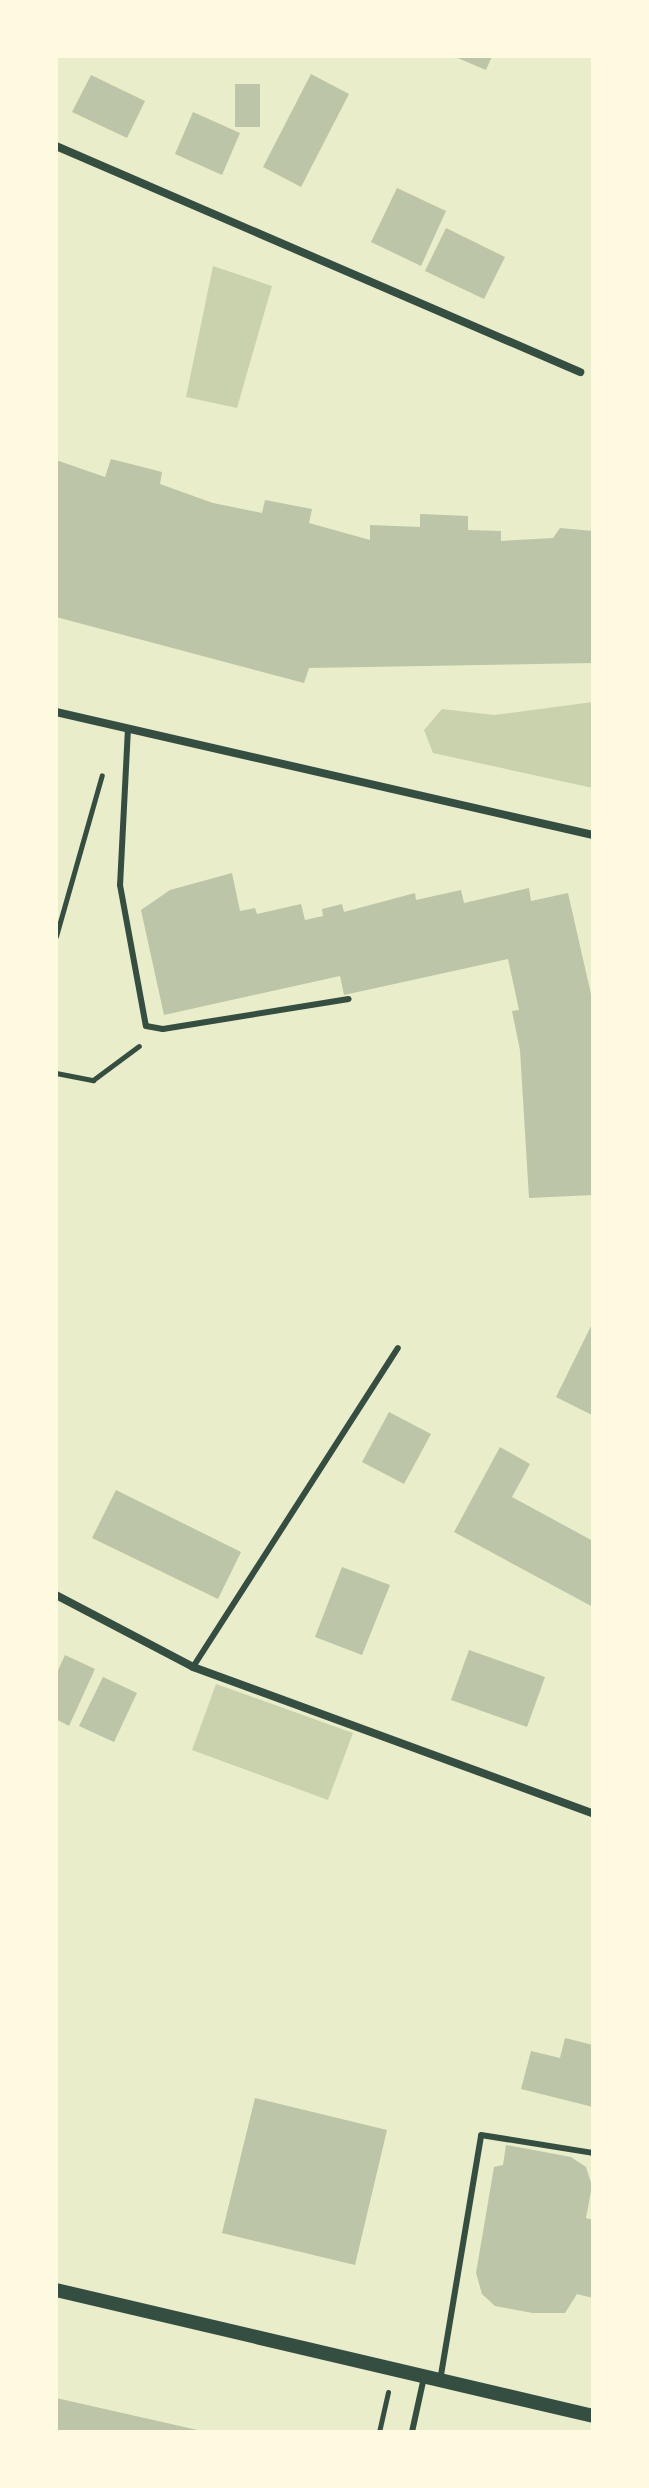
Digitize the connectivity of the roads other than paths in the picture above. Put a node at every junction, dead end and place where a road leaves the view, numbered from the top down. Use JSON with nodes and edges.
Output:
{"nodes":[{"id":1,"x":56,"y":146,"type":"edge"},
{"id":2,"x":580,"y":372,"type":"dead end"},
{"id":3,"x":56,"y":712,"type":"edge"},
{"id":4,"x":128,"y":728,"type":"junction"},
{"id":5,"x":593,"y":835,"type":"edge"},
{"id":6,"x":349,"y":999,"type":"dead end"},
{"id":7,"x":398,"y":1348,"type":"dead end"},
{"id":8,"x":56,"y":1595,"type":"edge"},
{"id":9,"x":193,"y":1667,"type":"junction"},
{"id":10,"x":593,"y":1813,"type":"edge"},
{"id":11,"x":593,"y":2153,"type":"edge"},
{"id":12,"x":56,"y":2290,"type":"edge"},
{"id":13,"x":424,"y":2377,"type":"junction"},
{"id":14,"x":440,"y":2381,"type":"junction"},
{"id":15,"x":593,"y":2416,"type":"edge"},
{"id":16,"x":412,"y":2432,"type":"edge"}],
"edges":[{"from":1,"to":2,"type":"street"},
{"from":3,"to":4,"type":"street"},
{"from":4,"to":5,"type":"street"},
{"from":4,"to":6,"type":"lane"},
{"from":7,"to":9,"type":"lane"},
{"from":8,"to":9,"type":"street"},
{"from":9,"to":10,"type":"street"},
{"from":11,"to":14,"type":"lane"},
{"from":12,"to":13,"type":"street"},
{"from":13,"to":14,"type":"street"},
{"from":13,"to":16,"type":"lane"},
{"from":14,"to":15,"type":"street"}]}
